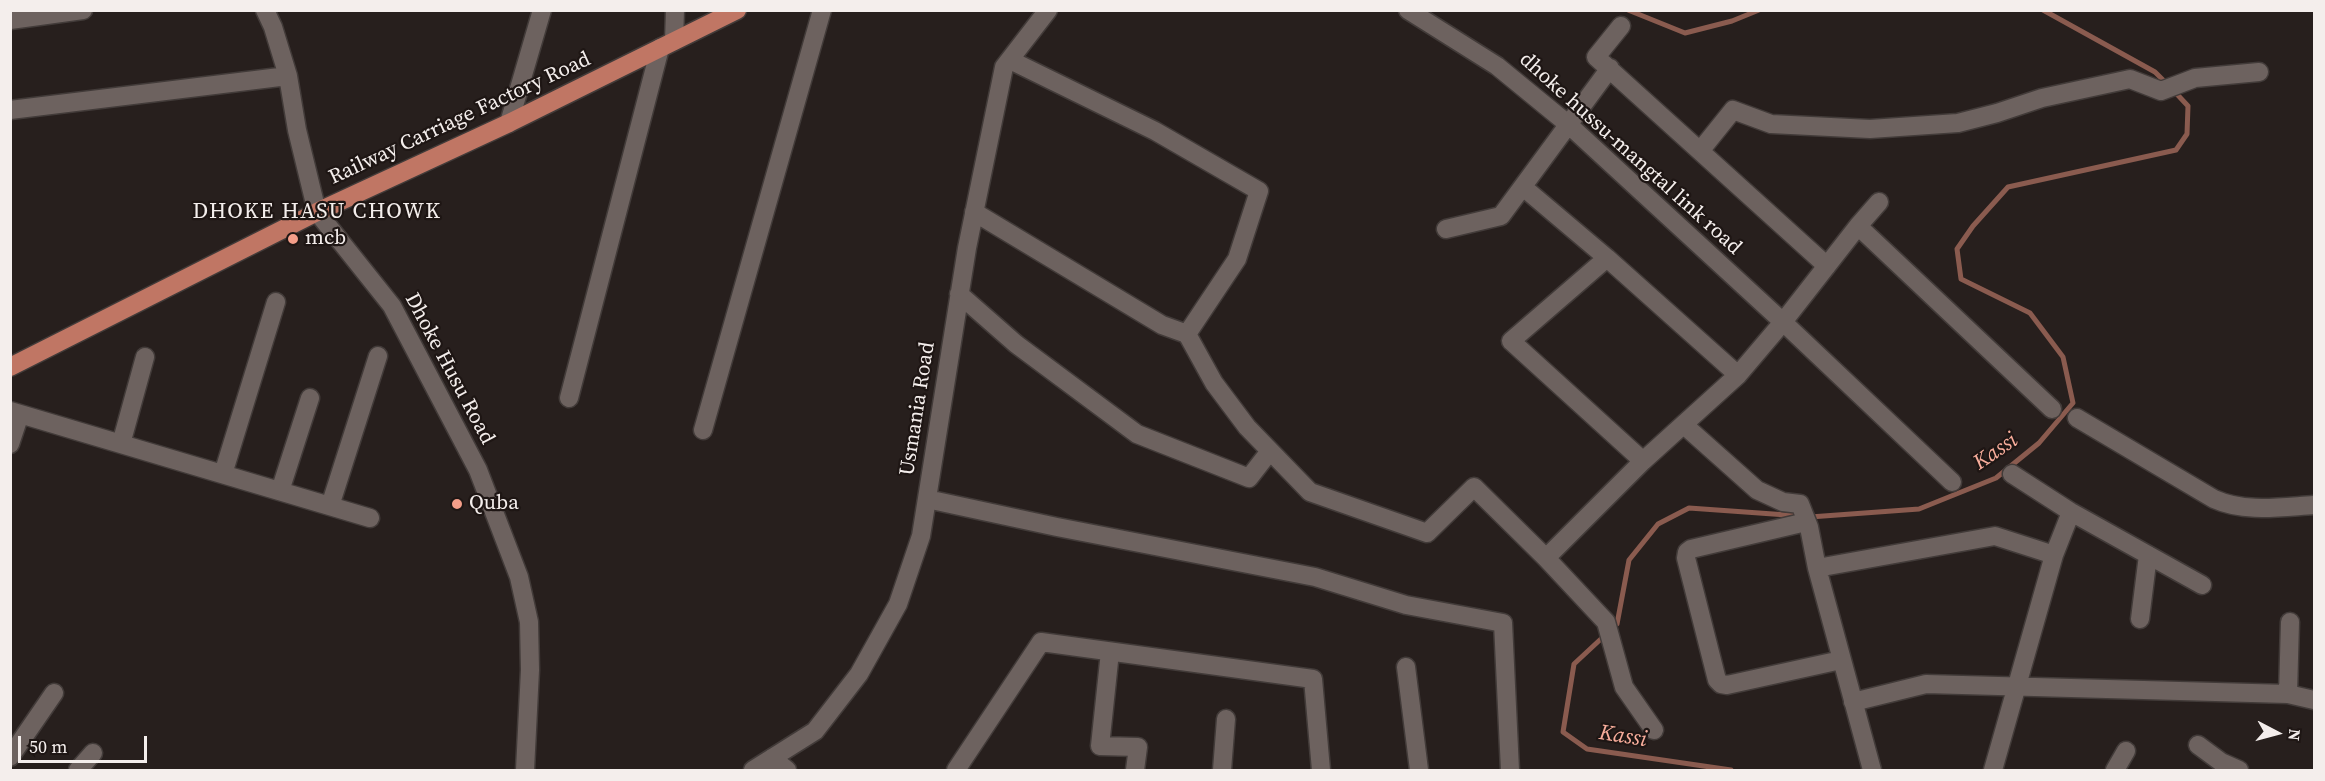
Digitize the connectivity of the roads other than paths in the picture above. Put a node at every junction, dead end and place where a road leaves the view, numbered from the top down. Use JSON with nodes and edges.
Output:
{"nodes":[{"id":1,"x":83,"y":10,"type":"edge"},
{"id":2,"x":265,"y":10,"type":"edge"},
{"id":3,"x":542,"y":10,"type":"edge"},
{"id":4,"x":675,"y":10,"type":"edge"},
{"id":5,"x":737,"y":10,"type":"edge"},
{"id":6,"x":822,"y":10,"type":"edge"},
{"id":7,"x":1048,"y":10,"type":"edge"},
{"id":8,"x":1408,"y":10,"type":"edge"},
{"id":9,"x":10,"y":20,"type":"edge"},
{"id":10,"x":1621,"y":26,"type":"dead end"},
{"id":11,"x":667,"y":45,"type":"junction"},
{"id":12,"x":1010,"y":60,"type":"junction"},
{"id":13,"x":1610,"y":68,"type":"junction"},
{"id":14,"x":2259,"y":72,"type":"dead end"},
{"id":15,"x":288,"y":76,"type":"junction"},
{"id":16,"x":10,"y":110,"type":"edge"},
{"id":17,"x":509,"y":123,"type":"junction"},
{"id":18,"x":1569,"y":124,"type":"junction"},
{"id":19,"x":1700,"y":151,"type":"junction"},
{"id":20,"x":1523,"y":187,"type":"junction"},
{"id":21,"x":1880,"y":202,"type":"dead end"},
{"id":22,"x":317,"y":212,"type":"junction"},
{"id":23,"x":974,"y":212,"type":"junction"},
{"id":24,"x":1858,"y":226,"type":"junction"},
{"id":25,"x":1446,"y":229,"type":"dead end"},
{"id":26,"x":1607,"y":258,"type":"junction"},
{"id":27,"x":1827,"y":266,"type":"junction"},
{"id":28,"x":959,"y":294,"type":"junction"},
{"id":29,"x":276,"y":302,"type":"dead end"},
{"id":30,"x":1783,"y":322,"type":"junction"},
{"id":31,"x":1187,"y":334,"type":"junction"},
{"id":32,"x":378,"y":356,"type":"dead end"},
{"id":33,"x":145,"y":357,"type":"dead end"},
{"id":34,"x":10,"y":367,"type":"edge"},
{"id":35,"x":1738,"y":375,"type":"junction"},
{"id":36,"x":310,"y":398,"type":"dead end"},
{"id":37,"x":569,"y":398,"type":"dead end"},
{"id":38,"x":2052,"y":409,"type":"dead end"},
{"id":39,"x":15,"y":412,"type":"edge"},
{"id":40,"x":2077,"y":418,"type":"dead end"},
{"id":41,"x":1684,"y":425,"type":"junction"},
{"id":42,"x":703,"y":430,"type":"dead end"},
{"id":43,"x":10,"y":444,"type":"edge"},
{"id":44,"x":121,"y":444,"type":"junction"},
{"id":45,"x":1270,"y":451,"type":"junction"},
{"id":46,"x":1643,"y":461,"type":"junction"},
{"id":47,"x":223,"y":474,"type":"junction"},
{"id":48,"x":2012,"y":474,"type":"dead end"},
{"id":49,"x":1952,"y":482,"type":"dead end"},
{"id":50,"x":280,"y":491,"type":"junction"},
{"id":51,"x":927,"y":499,"type":"junction"},
{"id":52,"x":2314,"y":505,"type":"edge"},
{"id":53,"x":330,"y":506,"type":"junction"},
{"id":54,"x":2071,"y":512,"type":"junction"},
{"id":55,"x":1803,"y":514,"type":"junction"},
{"id":56,"x":370,"y":518,"type":"dead end"},
{"id":57,"x":2054,"y":555,"type":"junction"},
{"id":58,"x":2148,"y":555,"type":"junction"},
{"id":59,"x":1546,"y":558,"type":"junction"},
{"id":60,"x":1817,"y":568,"type":"junction"},
{"id":61,"x":2202,"y":585,"type":"dead end"},
{"id":62,"x":2140,"y":619,"type":"dead end"},
{"id":63,"x":2290,"y":622,"type":"dead end"},
{"id":64,"x":1110,"y":652,"type":"junction"},
{"id":65,"x":1841,"y":660,"type":"junction"},
{"id":66,"x":1406,"y":667,"type":"dead end"},
{"id":67,"x":2015,"y":688,"type":"junction"},
{"id":68,"x":54,"y":693,"type":"dead end"},
{"id":69,"x":2288,"y":694,"type":"junction"},
{"id":70,"x":2314,"y":700,"type":"edge"},
{"id":71,"x":1853,"y":702,"type":"junction"},
{"id":72,"x":1226,"y":719,"type":"dead end"},
{"id":73,"x":1654,"y":730,"type":"dead end"},
{"id":74,"x":2198,"y":745,"type":"dead end"},
{"id":75,"x":2126,"y":751,"type":"dead end"},
{"id":76,"x":93,"y":753,"type":"dead end"},
{"id":77,"x":10,"y":757,"type":"edge"},
{"id":78,"x":772,"y":758,"type":"junction"},
{"id":79,"x":78,"y":771,"type":"edge"},
{"id":80,"x":525,"y":771,"type":"edge"},
{"id":81,"x":753,"y":771,"type":"edge"},
{"id":82,"x":787,"y":771,"type":"edge"},
{"id":83,"x":956,"y":771,"type":"edge"},
{"id":84,"x":1135,"y":771,"type":"edge"},
{"id":85,"x":1222,"y":771,"type":"edge"},
{"id":86,"x":1321,"y":771,"type":"edge"},
{"id":87,"x":1419,"y":771,"type":"edge"},
{"id":88,"x":1510,"y":771,"type":"edge"},
{"id":89,"x":1872,"y":771,"type":"edge"},
{"id":90,"x":1993,"y":771,"type":"edge"},
{"id":91,"x":2115,"y":771,"type":"edge"},
{"id":92,"x":2239,"y":771,"type":"edge"}],
"edges":[{"from":1,"to":9,"type":"street"},
{"from":2,"to":15,"type":"street","name":"Dhoke Husu Road"},
{"from":3,"to":17,"type":"street"},
{"from":4,"to":11,"type":"street"},
{"from":5,"to":11,"type":"main road","name":"Railway Carriage Factory Road"},
{"from":6,"to":42,"type":"street"},
{"from":7,"to":12,"type":"street","name":"Usmania Road"},
{"from":8,"to":18,"type":"street","name":"dhoke hussu-mangtal link road"},
{"from":10,"to":13,"type":"street"},
{"from":11,"to":17,"type":"main road","name":"Railway Carriage Factory Road"},
{"from":11,"to":37,"type":"street"},
{"from":12,"to":23,"type":"street","name":"Usmania Road"},
{"from":12,"to":31,"type":"street"},
{"from":13,"to":18,"type":"street"},
{"from":13,"to":19,"type":"street"},
{"from":14,"to":19,"type":"street"},
{"from":15,"to":16,"type":"street"},
{"from":15,"to":22,"type":"street","name":"Dhoke Husu Road"},
{"from":17,"to":22,"type":"main road","name":"Railway Carriage Factory Road"},
{"from":18,"to":20,"type":"street"},
{"from":18,"to":30,"type":"street","name":"dhoke hussu-mangtal link road"},
{"from":19,"to":27,"type":"street"},
{"from":20,"to":25,"type":"street"},
{"from":20,"to":26,"type":"street"},
{"from":21,"to":24,"type":"street"},
{"from":22,"to":34,"type":"main road","name":"Railway Carriage Factory Road"},
{"from":22,"to":80,"type":"street","name":"Dhoke Husu Road"},
{"from":23,"to":28,"type":"street","name":"Usmania Road"},
{"from":23,"to":31,"type":"street"},
{"from":24,"to":27,"type":"street"},
{"from":24,"to":38,"type":"street"},
{"from":26,"to":35,"type":"street"},
{"from":26,"to":46,"type":"street"},
{"from":27,"to":30,"type":"street"},
{"from":28,"to":45,"type":"street"},
{"from":28,"to":51,"type":"street","name":"Usmania Road"},
{"from":29,"to":47,"type":"street"},
{"from":30,"to":35,"type":"street"},
{"from":30,"to":49,"type":"street","name":"dhoke hussu-mangtal link road"},
{"from":31,"to":45,"type":"street"},
{"from":32,"to":53,"type":"street"},
{"from":33,"to":44,"type":"street"},
{"from":35,"to":41,"type":"street"},
{"from":36,"to":50,"type":"street"},
{"from":39,"to":43,"type":"street"},
{"from":39,"to":44,"type":"street"},
{"from":40,"to":52,"type":"street"},
{"from":41,"to":46,"type":"street"},
{"from":41,"to":55,"type":"street"},
{"from":44,"to":47,"type":"street"},
{"from":45,"to":59,"type":"street"},
{"from":46,"to":59,"type":"street"},
{"from":47,"to":50,"type":"street"},
{"from":48,"to":54,"type":"street"},
{"from":50,"to":53,"type":"street"},
{"from":51,"to":78,"type":"street","name":"Usmania Road"},
{"from":51,"to":88,"type":"street"},
{"from":53,"to":56,"type":"street"},
{"from":54,"to":57,"type":"street"},
{"from":54,"to":58,"type":"street"},
{"from":55,"to":60,"type":"street"},
{"from":55,"to":65,"type":"street"},
{"from":57,"to":60,"type":"street"},
{"from":57,"to":67,"type":"street"},
{"from":58,"to":61,"type":"street"},
{"from":58,"to":62,"type":"street"},
{"from":59,"to":73,"type":"street"},
{"from":60,"to":65,"type":"street"},
{"from":63,"to":69,"type":"street"},
{"from":64,"to":83,"type":"street"},
{"from":64,"to":84,"type":"street"},
{"from":64,"to":86,"type":"street"},
{"from":65,"to":71,"type":"street"},
{"from":66,"to":87,"type":"street"},
{"from":67,"to":69,"type":"street"},
{"from":67,"to":71,"type":"street"},
{"from":67,"to":90,"type":"street"},
{"from":68,"to":77,"type":"street"},
{"from":69,"to":70,"type":"street"},
{"from":71,"to":89,"type":"street"},
{"from":72,"to":85,"type":"street"},
{"from":74,"to":92,"type":"street"},
{"from":75,"to":91,"type":"street"},
{"from":76,"to":79,"type":"street"},
{"from":78,"to":81,"type":"street","name":"Usmania Road"},
{"from":78,"to":82,"type":"street"}]}
